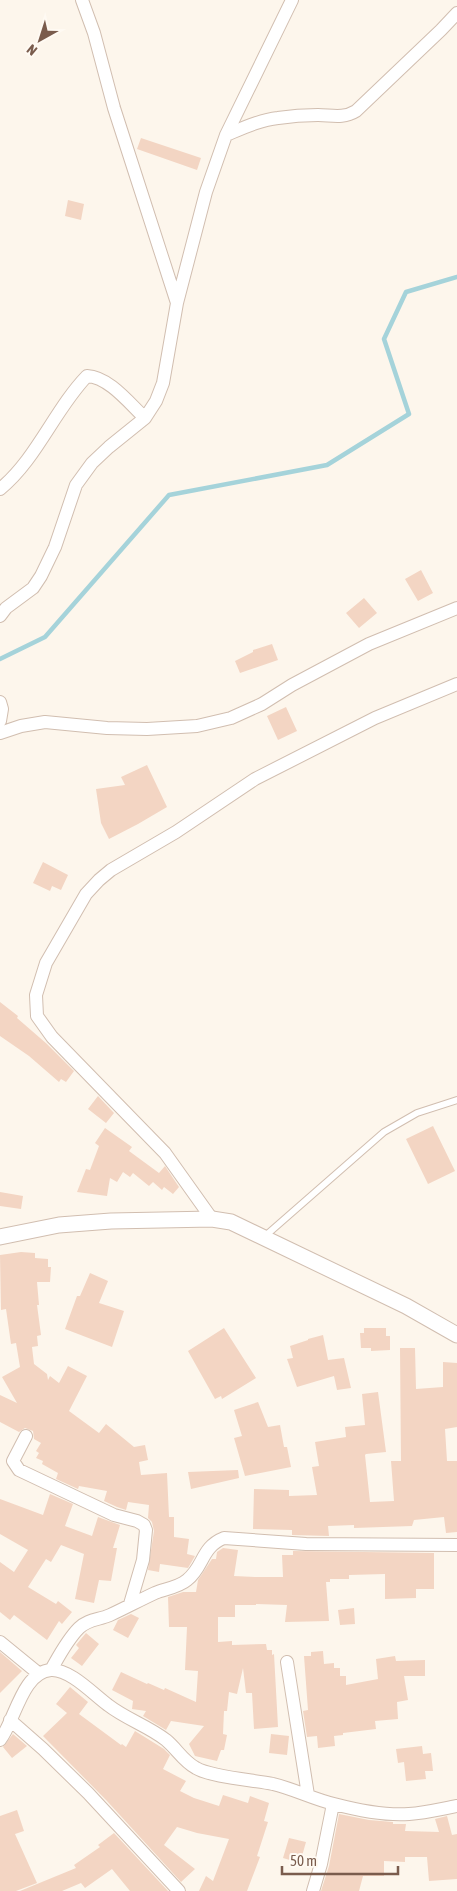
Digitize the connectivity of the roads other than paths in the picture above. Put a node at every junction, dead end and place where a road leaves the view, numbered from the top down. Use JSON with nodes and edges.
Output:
{"nodes":[{"id":1,"x":82,"y":0,"type":"edge"},
{"id":2,"x":292,"y":0,"type":"edge"},
{"id":3,"x":457,"y":13,"type":"edge"},
{"id":4,"x":226,"y":135,"type":"junction"},
{"id":5,"x":177,"y":303,"type":"junction"},
{"id":6,"x":145,"y":418,"type":"junction"},
{"id":7,"x":0,"y":489,"type":"edge"},
{"id":8,"x":457,"y":608,"type":"edge"},
{"id":9,"x":0,"y":616,"type":"edge"},
{"id":10,"x":457,"y":684,"type":"edge"},
{"id":11,"x":0,"y":702,"type":"edge"},
{"id":12,"x":0,"y":721,"type":"edge"},
{"id":13,"x":0,"y":734,"type":"edge"},
{"id":14,"x":457,"y":1100,"type":"edge"},
{"id":15,"x":212,"y":1219,"type":"junction"},
{"id":16,"x":0,"y":1237,"type":"edge"},
{"id":17,"x":263,"y":1238,"type":"junction"},
{"id":18,"x":457,"y":1335,"type":"edge"},
{"id":19,"x":26,"y":1436,"type":"dead end"},
{"id":20,"x":457,"y":1545,"type":"edge"},
{"id":21,"x":130,"y":1604,"type":"junction"},
{"id":22,"x":0,"y":1642,"type":"edge"},
{"id":23,"x":287,"y":1662,"type":"dead end"},
{"id":24,"x":51,"y":1670,"type":"junction"},
{"id":25,"x":38,"y":1673,"type":"junction"},
{"id":26,"x":10,"y":1720,"type":"junction"},
{"id":27,"x":0,"y":1740,"type":"edge"},
{"id":28,"x":308,"y":1795,"type":"junction"},
{"id":29,"x":333,"y":1804,"type":"junction"},
{"id":30,"x":457,"y":1806,"type":"edge"},
{"id":31,"x":179,"y":1891,"type":"edge"},
{"id":32,"x":313,"y":1891,"type":"edge"}],
"edges":[{"from":1,"to":5,"type":"street"},
{"from":2,"to":4,"type":"street"},
{"from":3,"to":4,"type":"street"},
{"from":4,"to":5,"type":"street"},
{"from":5,"to":6,"type":"street"},
{"from":6,"to":7,"type":"street"},
{"from":6,"to":9,"type":"street"},
{"from":8,"to":13,"type":"street"},
{"from":10,"to":15,"type":"street"},
{"from":11,"to":12,"type":"street"},
{"from":14,"to":17,"type":"lane"},
{"from":15,"to":16,"type":"street"},
{"from":15,"to":17,"type":"street"},
{"from":17,"to":18,"type":"street"},
{"from":19,"to":21,"type":"street"},
{"from":20,"to":21,"type":"street"},
{"from":21,"to":24,"type":"street"},
{"from":22,"to":25,"type":"street"},
{"from":23,"to":28,"type":"street"},
{"from":24,"to":25,"type":"street"},
{"from":24,"to":28,"type":"street"},
{"from":25,"to":26,"type":"street"},
{"from":26,"to":27,"type":"street"},
{"from":26,"to":31,"type":"street"},
{"from":28,"to":29,"type":"street"},
{"from":29,"to":30,"type":"street"},
{"from":29,"to":32,"type":"street"}]}
